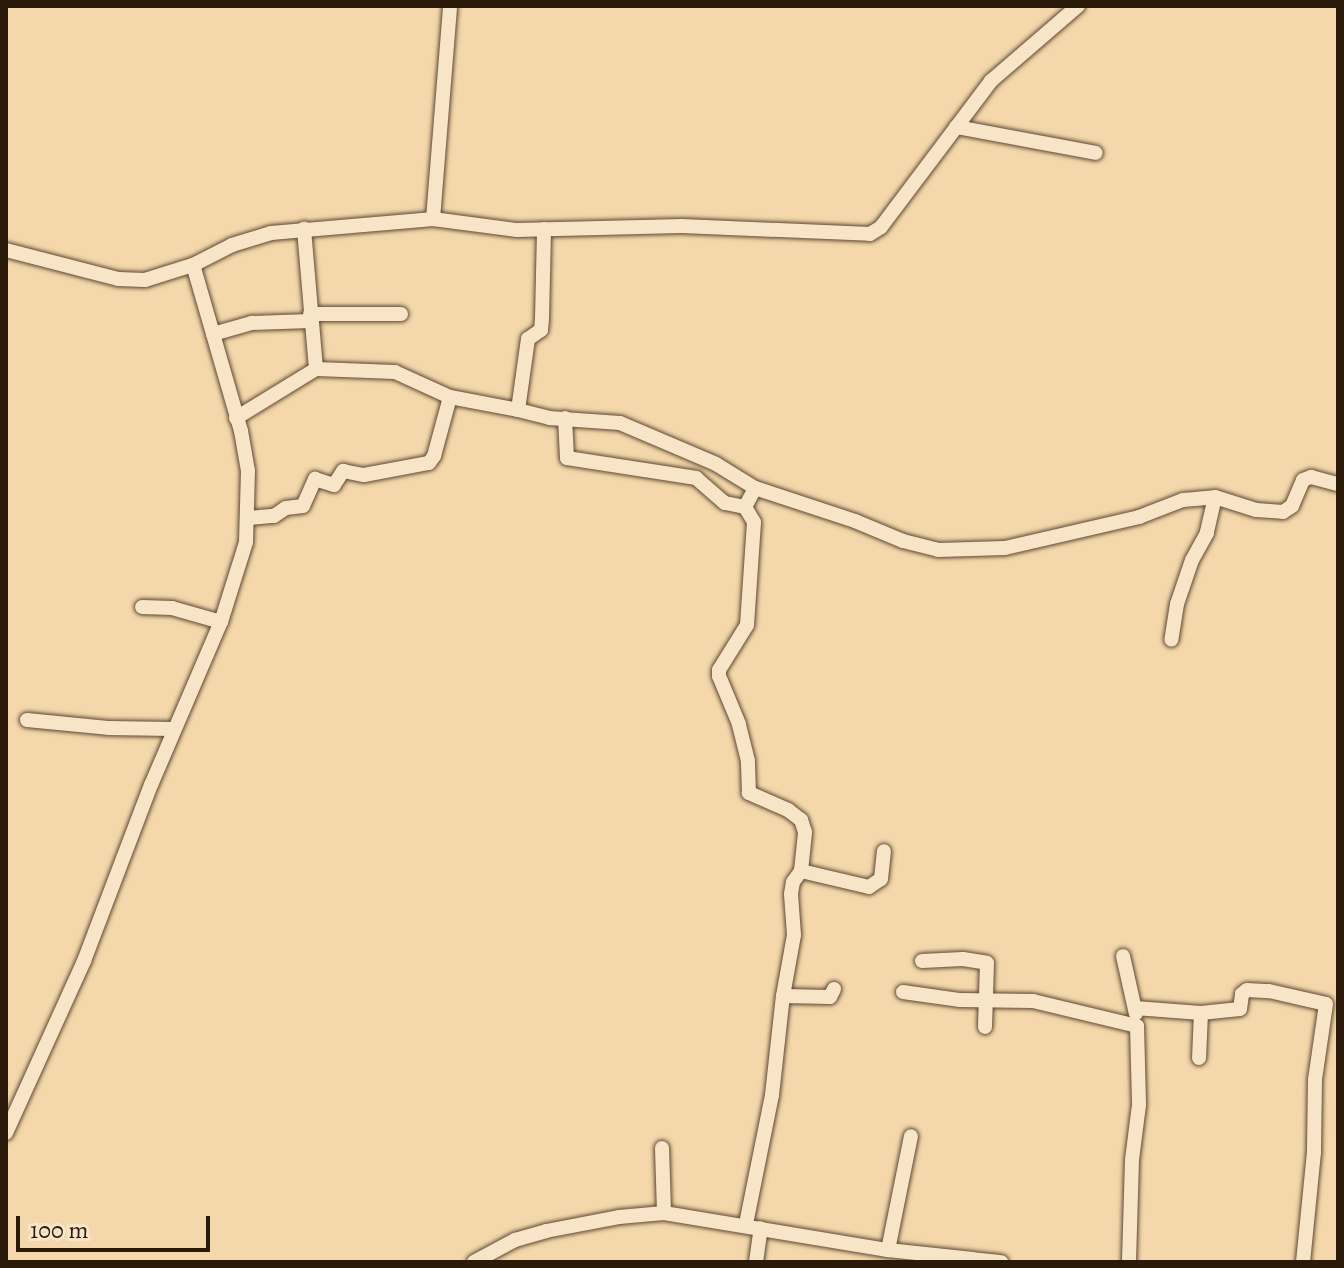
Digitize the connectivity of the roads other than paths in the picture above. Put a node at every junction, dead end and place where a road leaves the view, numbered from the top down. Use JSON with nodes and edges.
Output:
{"nodes":[{"id":1,"x":450,"y":6,"type":"edge"},
{"id":2,"x":1073,"y":7,"type":"edge"},
{"id":3,"x":956,"y":127,"type":"junction"},
{"id":4,"x":1096,"y":153,"type":"dead end"},
{"id":5,"x":433,"y":219,"type":"junction"},
{"id":6,"x":304,"y":229,"type":"junction"},
{"id":7,"x":544,"y":229,"type":"junction"},
{"id":8,"x":6,"y":250,"type":"edge"},
{"id":9,"x":193,"y":265,"type":"junction"},
{"id":10,"x":401,"y":314,"type":"dead end"},
{"id":11,"x":311,"y":318,"type":"junction"},
{"id":12,"x":213,"y":334,"type":"junction"},
{"id":13,"x":316,"y":369,"type":"junction"},
{"id":14,"x":450,"y":397,"type":"junction"},
{"id":15,"x":518,"y":410,"type":"junction"},
{"id":16,"x":236,"y":418,"type":"junction"},
{"id":17,"x":565,"y":418,"type":"junction"},
{"id":18,"x":1338,"y":484,"type":"edge"},
{"id":19,"x":755,"y":488,"type":"junction"},
{"id":20,"x":1215,"y":497,"type":"junction"},
{"id":21,"x":745,"y":507,"type":"junction"},
{"id":22,"x":249,"y":518,"type":"junction"},
{"id":23,"x":142,"y":607,"type":"dead end"},
{"id":24,"x":221,"y":622,"type":"junction"},
{"id":25,"x":1171,"y":640,"type":"dead end"},
{"id":26,"x":27,"y":720,"type":"dead end"},
{"id":27,"x":173,"y":729,"type":"junction"},
{"id":28,"x":884,"y":851,"type":"dead end"},
{"id":29,"x":801,"y":871,"type":"junction"},
{"id":30,"x":1123,"y":956,"type":"dead end"},
{"id":31,"x":922,"y":961,"type":"dead end"},
{"id":32,"x":834,"y":989,"type":"dead end"},
{"id":33,"x":903,"y":992,"type":"dead end"},
{"id":34,"x":783,"y":996,"type":"junction"},
{"id":35,"x":987,"y":1000,"type":"junction"},
{"id":36,"x":1332,"y":1004,"type":"edge"},
{"id":37,"x":1135,"y":1008,"type":"junction"},
{"id":38,"x":1201,"y":1013,"type":"junction"},
{"id":39,"x":1137,"y":1026,"type":"junction"},
{"id":40,"x":985,"y":1027,"type":"dead end"},
{"id":41,"x":1199,"y":1058,"type":"dead end"},
{"id":42,"x":6,"y":1133,"type":"edge"},
{"id":43,"x":911,"y":1136,"type":"dead end"},
{"id":44,"x":662,"y":1148,"type":"dead end"},
{"id":45,"x":664,"y":1213,"type":"junction"},
{"id":46,"x":754,"y":1226,"type":"junction"},
{"id":47,"x":888,"y":1250,"type":"junction"},
{"id":48,"x":474,"y":1262,"type":"edge"},
{"id":49,"x":756,"y":1262,"type":"edge"},
{"id":50,"x":1001,"y":1262,"type":"edge"},
{"id":51,"x":1129,"y":1262,"type":"edge"},
{"id":52,"x":1303,"y":1262,"type":"edge"}],
"edges":[{"from":1,"to":5,"type":"street"},
{"from":2,"to":3,"type":"street"},
{"from":3,"to":4,"type":"street"},
{"from":3,"to":7,"type":"street"},
{"from":5,"to":6,"type":"street"},
{"from":5,"to":7,"type":"street"},
{"from":6,"to":9,"type":"street"},
{"from":6,"to":11,"type":"street"},
{"from":7,"to":15,"type":"street"},
{"from":8,"to":9,"type":"street"},
{"from":9,"to":12,"type":"street"},
{"from":10,"to":11,"type":"street"},
{"from":11,"to":12,"type":"street"},
{"from":11,"to":13,"type":"street"},
{"from":12,"to":16,"type":"street"},
{"from":13,"to":14,"type":"street"},
{"from":13,"to":16,"type":"street"},
{"from":14,"to":15,"type":"street"},
{"from":14,"to":22,"type":"street"},
{"from":15,"to":17,"type":"street"},
{"from":16,"to":22,"type":"street"},
{"from":17,"to":19,"type":"street"},
{"from":17,"to":21,"type":"street"},
{"from":18,"to":20,"type":"street"},
{"from":19,"to":20,"type":"street"},
{"from":19,"to":21,"type":"street"},
{"from":20,"to":25,"type":"street"},
{"from":21,"to":29,"type":"street"},
{"from":22,"to":24,"type":"street"},
{"from":23,"to":24,"type":"street"},
{"from":24,"to":27,"type":"street"},
{"from":26,"to":27,"type":"street"},
{"from":27,"to":42,"type":"street"},
{"from":28,"to":29,"type":"street"},
{"from":29,"to":34,"type":"street"},
{"from":30,"to":37,"type":"street"},
{"from":31,"to":35,"type":"street"},
{"from":32,"to":34,"type":"street"},
{"from":33,"to":35,"type":"street"},
{"from":34,"to":46,"type":"street"},
{"from":35,"to":39,"type":"street"},
{"from":35,"to":40,"type":"street"},
{"from":36,"to":38,"type":"street"},
{"from":36,"to":52,"type":"street"},
{"from":37,"to":38,"type":"street"},
{"from":37,"to":39,"type":"street"},
{"from":38,"to":41,"type":"street"},
{"from":39,"to":51,"type":"street"},
{"from":43,"to":47,"type":"street"},
{"from":44,"to":45,"type":"street"},
{"from":45,"to":46,"type":"street"},
{"from":45,"to":48,"type":"street"},
{"from":46,"to":47,"type":"street"},
{"from":46,"to":49,"type":"street"},
{"from":47,"to":50,"type":"street"}]}
